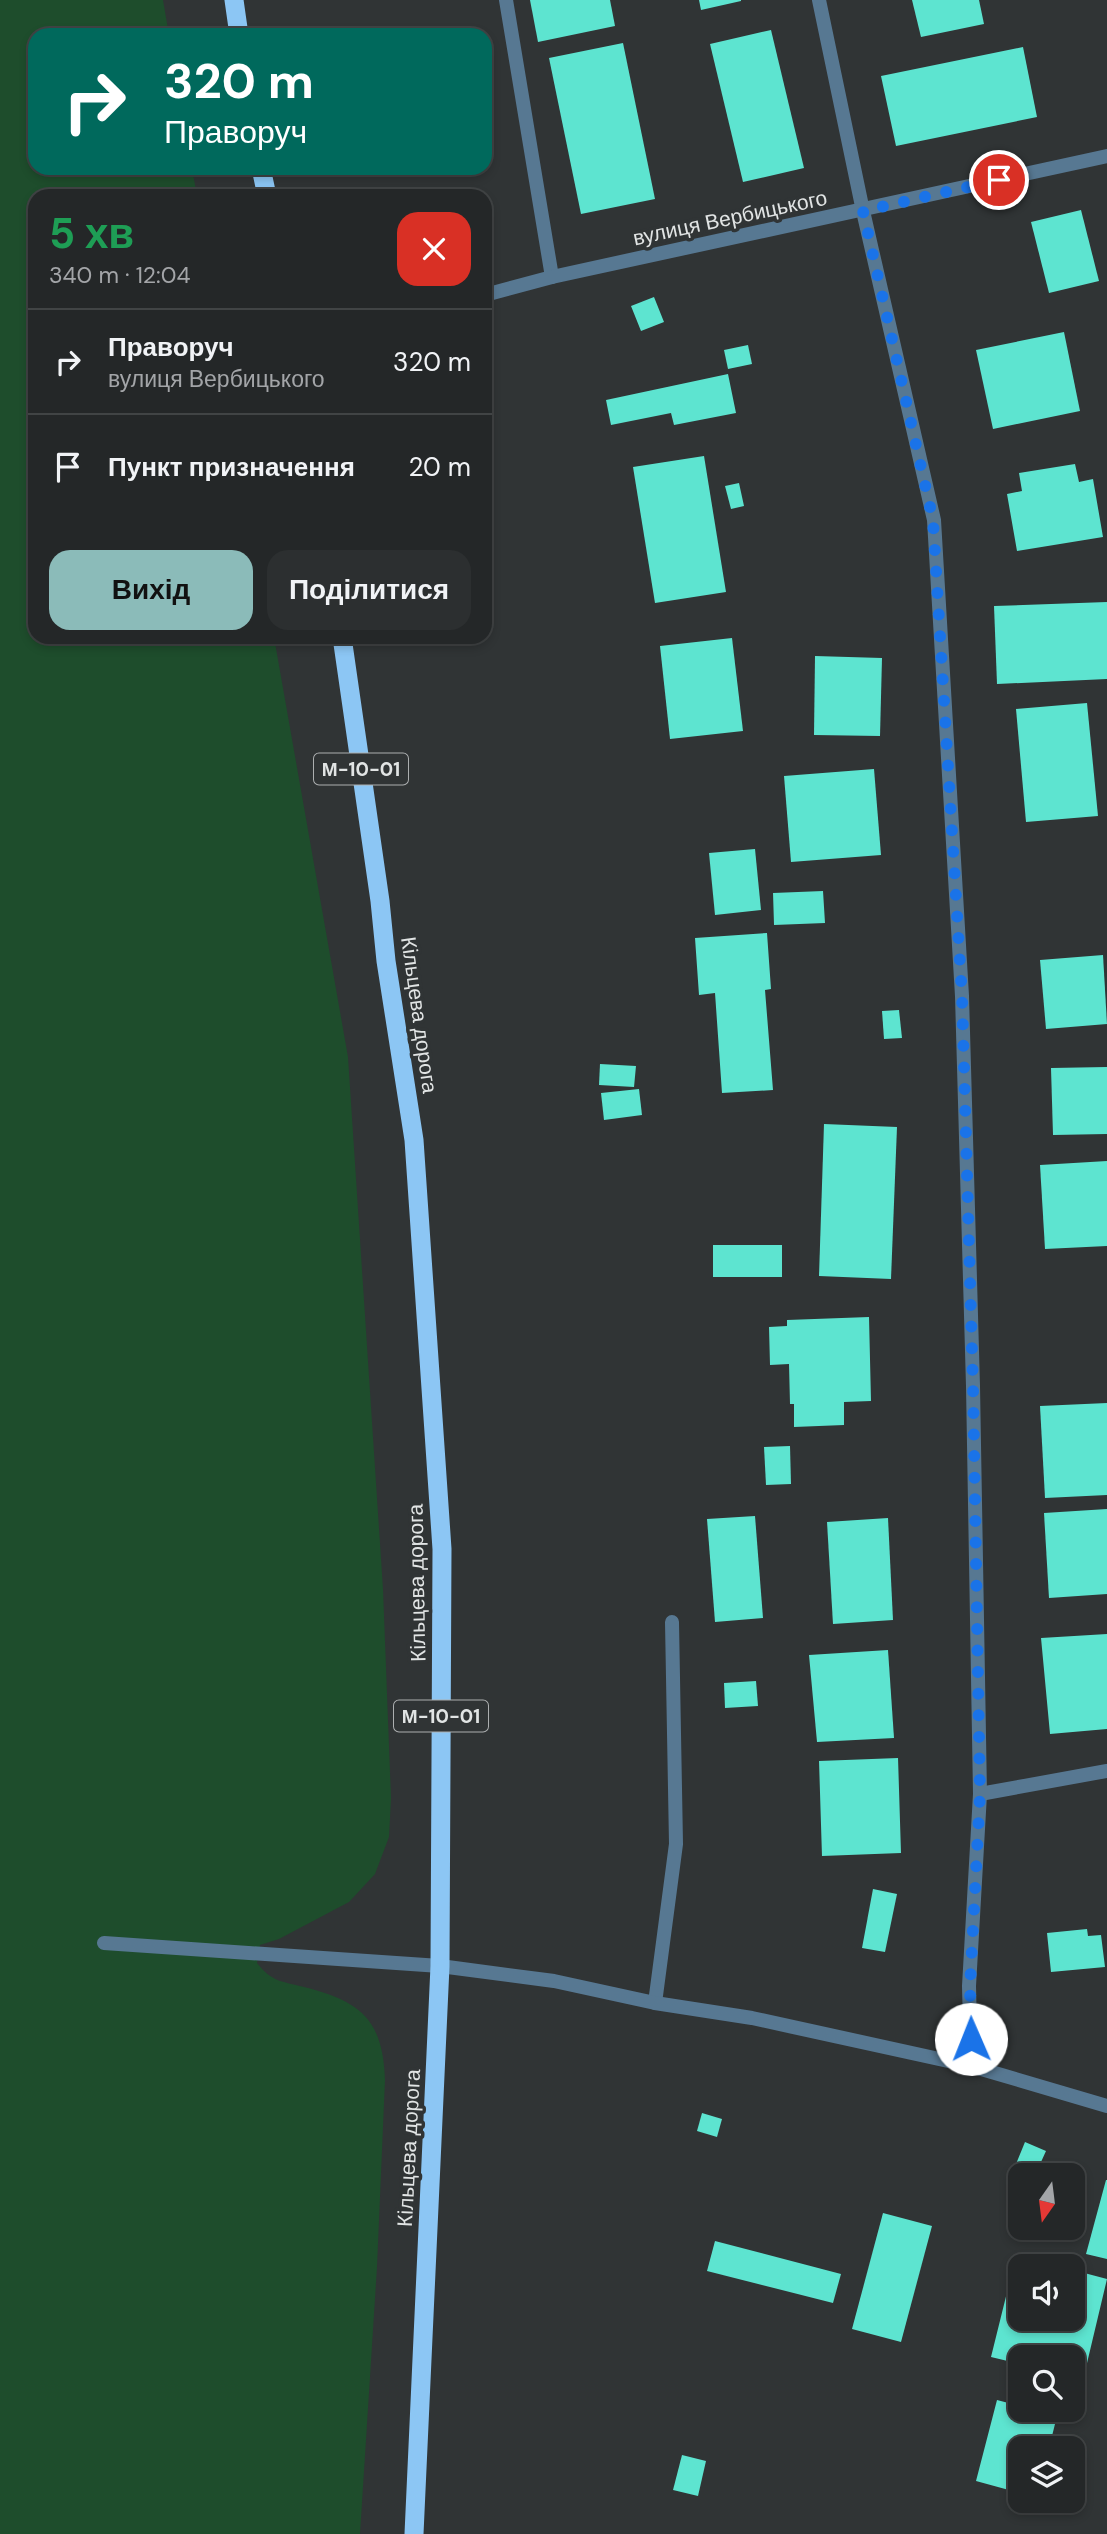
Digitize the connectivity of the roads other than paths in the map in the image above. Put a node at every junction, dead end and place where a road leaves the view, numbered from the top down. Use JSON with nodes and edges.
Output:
{"nodes":[{"id":1,"x":234,"y":0,"type":"edge"},
{"id":2,"x":506,"y":0,"type":"edge"},
{"id":3,"x":818,"y":0,"type":"edge"},
{"id":4,"x":238,"y":28,"type":"edge"},
{"id":5,"x":1107,"y":156,"type":"edge"},
{"id":6,"x":863,"y":211,"type":"junction"},
{"id":7,"x":552,"y":277,"type":"junction"},
{"id":8,"x":492,"y":293,"type":"edge"},
{"id":9,"x":343,"y":644,"type":"edge"},
{"id":10,"x":672,"y":1622,"type":"dead end"},
{"id":11,"x":1107,"y":1771,"type":"edge"},
{"id":12,"x":980,"y":1794,"type":"junction"},
{"id":13,"x":104,"y":1943,"type":"dead end"},
{"id":14,"x":440,"y":1966,"type":"junction"},
{"id":15,"x":655,"y":2003,"type":"junction"},
{"id":16,"x":971,"y":2066,"type":"junction"},
{"id":17,"x":1107,"y":2106,"type":"edge"},
{"id":18,"x":414,"y":2534,"type":"edge"}],
"edges":[{"from":1,"to":4,"type":"highway"},
{"from":2,"to":7,"type":"street"},
{"from":3,"to":6,"type":"street"},
{"from":5,"to":6,"type":"street","name":"вулиця Вербицького"},
{"from":6,"to":7,"type":"street","name":"вулиця Вербицького"},
{"from":6,"to":12,"type":"street"},
{"from":7,"to":8,"type":"street","name":"вулиця Вербицького"},
{"from":9,"to":14,"type":"highway","name":"Кільцева дорога","number":"М-10-01"},
{"from":10,"to":15,"type":"street"},
{"from":11,"to":12,"type":"street"},
{"from":12,"to":16,"type":"street"},
{"from":13,"to":14,"type":"street"},
{"from":14,"to":15,"type":"street"},
{"from":14,"to":18,"type":"highway","name":"Кільцева дорога","number":"М-10-01"},
{"from":15,"to":16,"type":"street"},
{"from":16,"to":17,"type":"street"}]}
